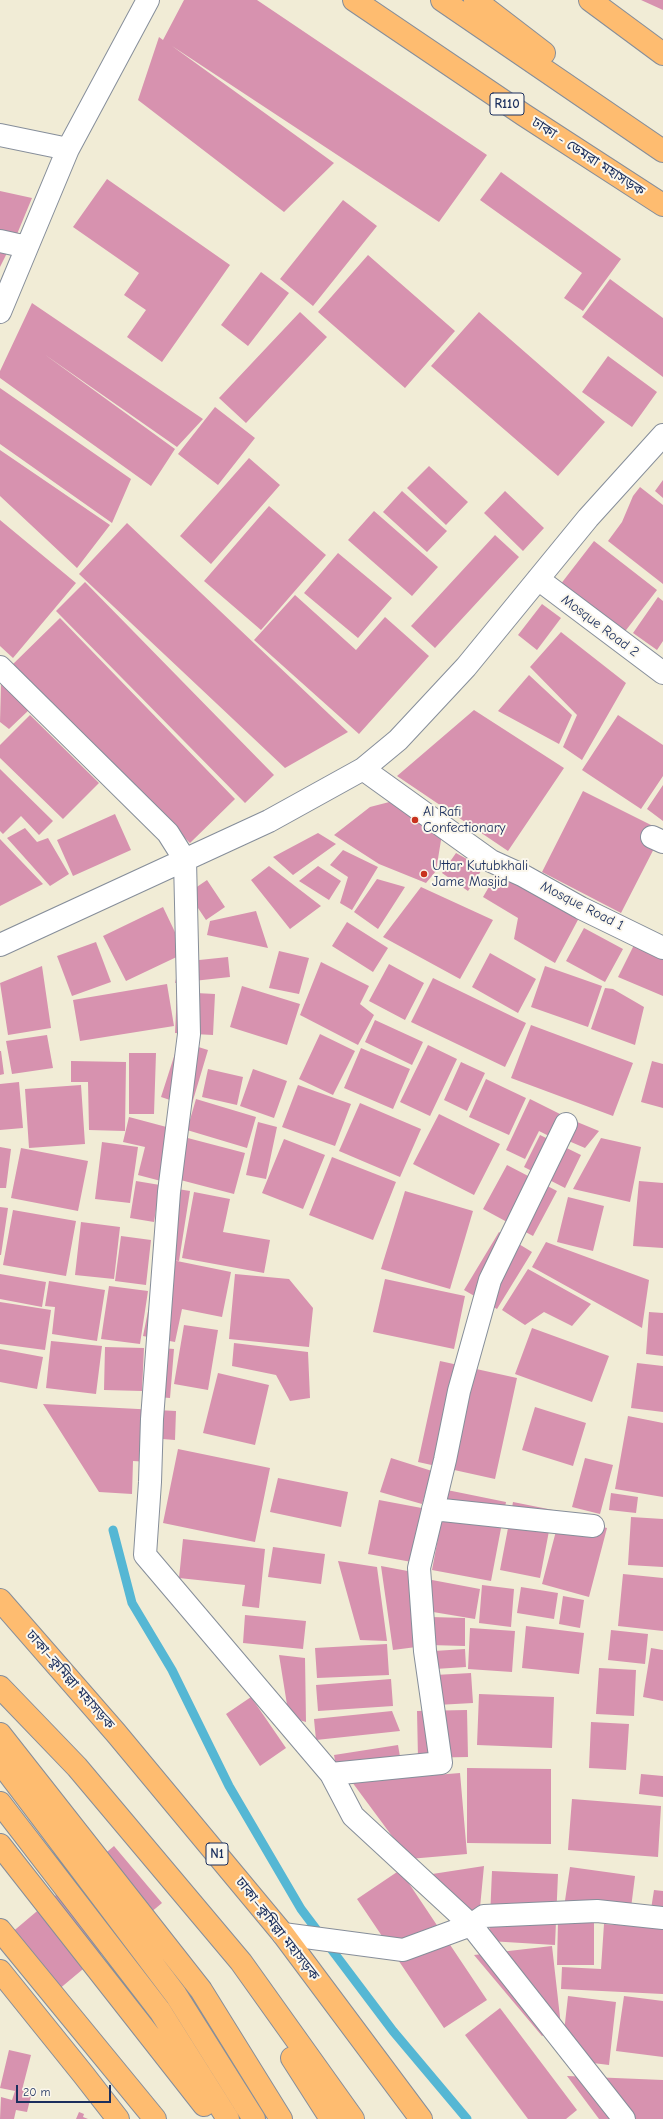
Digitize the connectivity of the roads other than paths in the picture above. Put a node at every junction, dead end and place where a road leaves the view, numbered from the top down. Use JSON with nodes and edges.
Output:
{"nodes":[{"id":1,"x":148,"y":0,"type":"edge"},
{"id":2,"x":354,"y":0,"type":"edge"},
{"id":3,"x":442,"y":0,"type":"edge"},
{"id":4,"x":475,"y":0,"type":"edge"},
{"id":5,"x":590,"y":0,"type":"edge"},
{"id":6,"x":663,"y":54,"type":"edge"},
{"id":7,"x":638,"y":134,"type":"junction"},
{"id":8,"x":0,"y":135,"type":"edge"},
{"id":9,"x":68,"y":149,"type":"junction"},
{"id":10,"x":663,"y":151,"type":"edge"},
{"id":11,"x":663,"y":205,"type":"edge"},
{"id":12,"x":0,"y":241,"type":"edge"},
{"id":13,"x":27,"y":247,"type":"junction"},
{"id":14,"x":2,"y":305,"type":"edge"},
{"id":15,"x":663,"y":435,"type":"edge"},
{"id":16,"x":538,"y":578,"type":"junction"},
{"id":17,"x":0,"y":667,"type":"edge"},
{"id":18,"x":663,"y":673,"type":"edge"},
{"id":19,"x":363,"y":769,"type":"junction"},
{"id":20,"x":185,"y":860,"type":"junction"},
{"id":21,"x":0,"y":945,"type":"edge"},
{"id":22,"x":663,"y":948,"type":"edge"},
{"id":23,"x":566,"y":1124,"type":"dead end"},
{"id":24,"x":433,"y":1509,"type":"junction"},
{"id":25,"x":593,"y":1526,"type":"dead end"},
{"id":26,"x":0,"y":1600,"type":"edge"},
{"id":27,"x":0,"y":1687,"type":"edge"},
{"id":28,"x":0,"y":1734,"type":"edge"},
{"id":29,"x":0,"y":1762,"type":"edge"},
{"id":30,"x":331,"y":1774,"type":"junction"},
{"id":31,"x":0,"y":1803,"type":"edge"},
{"id":32,"x":0,"y":1845,"type":"edge"},
{"id":33,"x":201,"y":1915,"type":"junction"},
{"id":34,"x":663,"y":1918,"type":"edge"},
{"id":35,"x":472,"y":1925,"type":"junction"},
{"id":36,"x":0,"y":1930,"type":"edge"},
{"id":37,"x":283,"y":1934,"type":"junction"},
{"id":38,"x":4,"y":1979,"type":"edge"},
{"id":39,"x":118,"y":2119,"type":"edge"},
{"id":40,"x":155,"y":2119,"type":"edge"},
{"id":41,"x":214,"y":2119,"type":"edge"},
{"id":42,"x":228,"y":2119,"type":"edge"},
{"id":43,"x":254,"y":2119,"type":"edge"},
{"id":44,"x":281,"y":2119,"type":"edge"},
{"id":45,"x":331,"y":2119,"type":"edge"},
{"id":46,"x":353,"y":2119,"type":"edge"},
{"id":47,"x":421,"y":2119,"type":"edge"},
{"id":48,"x":624,"y":2119,"type":"edge"}],
"edges":[{"from":1,"to":9,"type":"street"},
{"from":2,"to":11,"type":"main road","name":"ঢাকা - ডেমরা মহাসড়ক","number":"R110"},
{"from":3,"to":7,"type":"main road"},
{"from":4,"to":7,"type":"main road"},
{"from":5,"to":6,"type":"main road"},
{"from":7,"to":10,"type":"main road"},
{"from":8,"to":9,"type":"street"},
{"from":9,"to":13,"type":"street"},
{"from":12,"to":13,"type":"street"},
{"from":13,"to":14,"type":"street"},
{"from":15,"to":16,"type":"street"},
{"from":16,"to":18,"type":"street","name":"Mosque Road 2"},
{"from":16,"to":19,"type":"street"},
{"from":17,"to":20,"type":"street"},
{"from":19,"to":20,"type":"street"},
{"from":19,"to":22,"type":"street","name":"Mosque Road 1"},
{"from":20,"to":21,"type":"street"},
{"from":20,"to":30,"type":"street"},
{"from":23,"to":24,"type":"street"},
{"from":24,"to":25,"type":"street"},
{"from":24,"to":30,"type":"street"},
{"from":26,"to":37,"type":"main road","name":"ঢাকা–কুমিল্লা মহাসড়ক","number":"N1"},
{"from":27,"to":33,"type":"main road"},
{"from":28,"to":44,"type":"main road"},
{"from":29,"to":43,"type":"main road"},
{"from":30,"to":35,"type":"street"},
{"from":31,"to":42,"type":"main road"},
{"from":32,"to":41,"type":"main road"},
{"from":33,"to":45,"type":"main road"},
{"from":33,"to":46,"type":"main road"},
{"from":34,"to":35,"type":"street"},
{"from":35,"to":37,"type":"street"},
{"from":35,"to":48,"type":"street"},
{"from":36,"to":40,"type":"main road"},
{"from":37,"to":47,"type":"main road","name":"ঢাকা–কুমিল্লা মহাসড়ক","number":"N1"},
{"from":38,"to":39,"type":"main road"}]}
